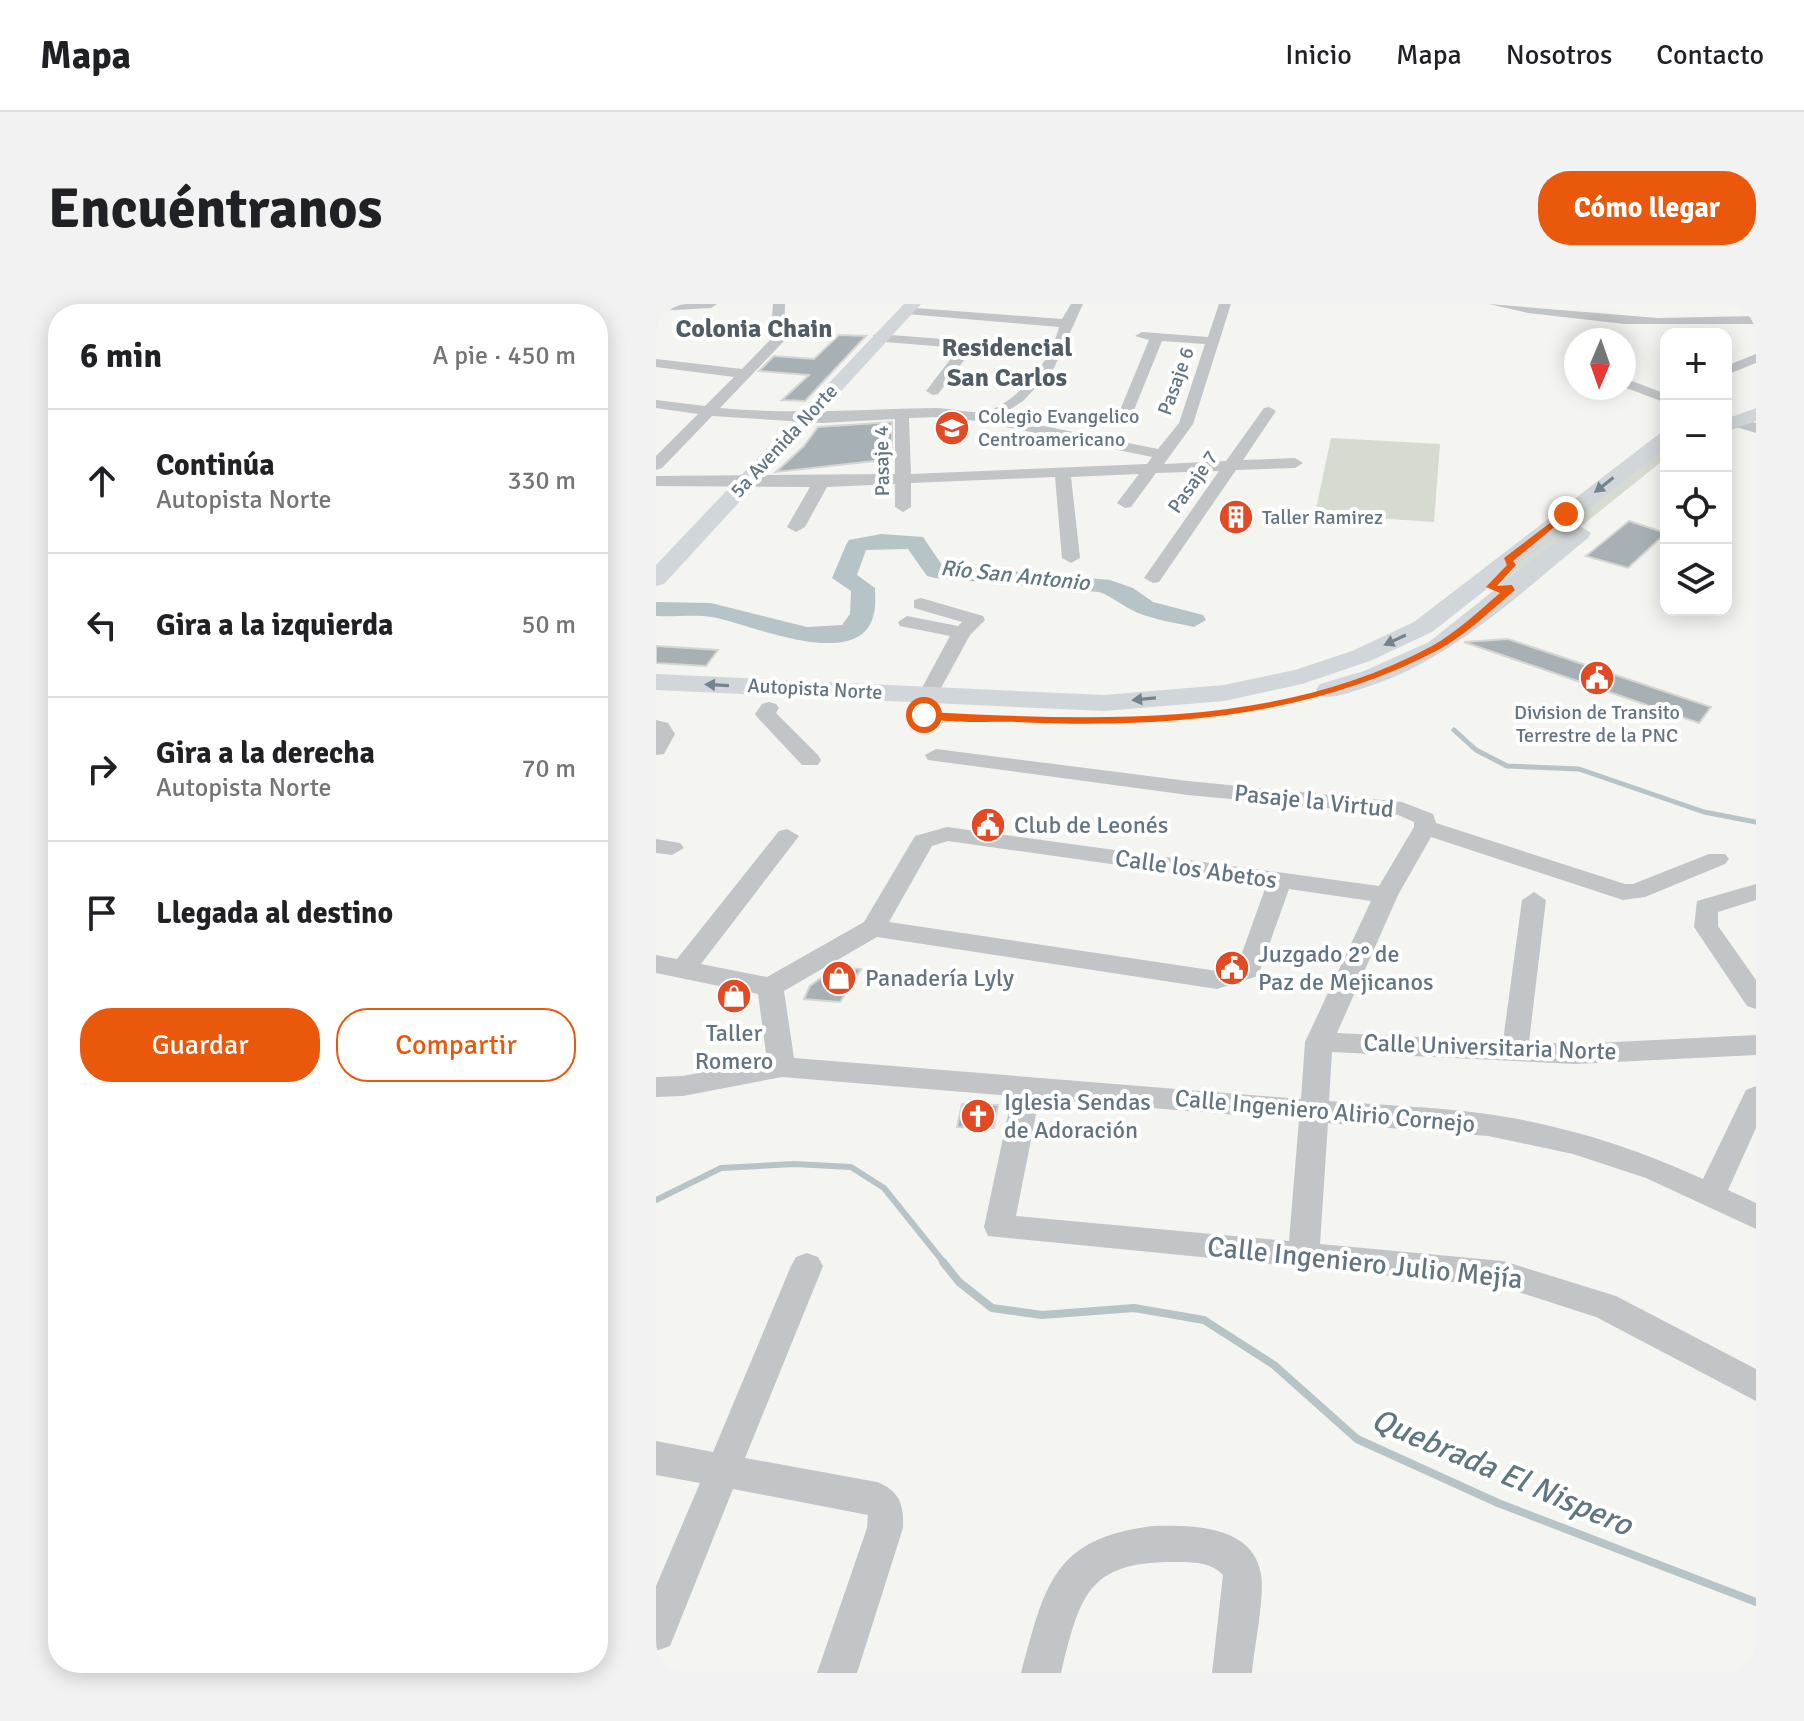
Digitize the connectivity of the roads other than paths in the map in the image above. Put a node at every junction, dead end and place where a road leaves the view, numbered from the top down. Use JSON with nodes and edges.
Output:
{"nodes":[{"id":1,"x":711,"y":304,"type":"edge"},
{"id":2,"x":779,"y":304,"type":"edge"},
{"id":3,"x":1077,"y":304,"type":"edge"},
{"id":4,"x":1225,"y":304,"type":"edge"},
{"id":5,"x":1495,"y":304,"type":"edge"},
{"id":6,"x":656,"y":307,"type":"edge"},
{"id":7,"x":910,"y":307,"type":"edge"},
{"id":8,"x":1756,"y":320,"type":"edge"},
{"id":9,"x":1739,"y":322,"type":"junction"},
{"id":10,"x":1064,"y":323,"type":"junction"},
{"id":11,"x":1140,"y":336,"type":"dead end"},
{"id":12,"x":1756,"y":337,"type":"edge"},
{"id":13,"x":878,"y":338,"type":"junction"},
{"id":14,"x":1157,"y":338,"type":"junction"},
{"id":15,"x":1214,"y":341,"type":"junction"},
{"id":16,"x":1756,"y":358,"type":"edge"},
{"id":17,"x":656,"y":363,"type":"edge"},
{"id":18,"x":1732,"y":368,"type":"edge"},
{"id":19,"x":748,"y":374,"type":"junction"},
{"id":20,"x":1636,"y":387,"type":"edge"},
{"id":21,"x":933,"y":391,"type":"dead end"},
{"id":22,"x":1756,"y":396,"type":"edge"},
{"id":23,"x":1660,"y":397,"type":"edge"},
{"id":24,"x":657,"y":405,"type":"edge"},
{"id":25,"x":1127,"y":410,"type":"dead end"},
{"id":26,"x":711,"y":411,"type":"junction"},
{"id":27,"x":1269,"y":411,"type":"dead end"},
{"id":28,"x":1756,"y":414,"type":"edge"},
{"id":29,"x":902,"y":415,"type":"junction"},
{"id":30,"x":1732,"y":415,"type":"edge"},
{"id":31,"x":806,"y":416,"type":"junction"},
{"id":32,"x":985,"y":416,"type":"junction"},
{"id":33,"x":1732,"y":417,"type":"edge"},
{"id":34,"x":1732,"y":419,"type":"edge"},
{"id":35,"x":1756,"y":428,"type":"edge"},
{"id":36,"x":1660,"y":443,"type":"edge"},
{"id":37,"x":1158,"y":461,"type":"junction"},
{"id":38,"x":1295,"y":463,"type":"dead end"},
{"id":39,"x":656,"y":465,"type":"edge"},
{"id":40,"x":1231,"y":466,"type":"junction"},
{"id":41,"x":1660,"y":469,"type":"edge"},
{"id":42,"x":1063,"y":473,"type":"junction"},
{"id":43,"x":903,"y":479,"type":"junction"},
{"id":44,"x":656,"y":481,"type":"edge"},
{"id":45,"x":821,"y":482,"type":"junction"},
{"id":46,"x":744,"y":484,"type":"junction"},
{"id":47,"x":1125,"y":503,"type":"dead end"},
{"id":48,"x":903,"y":507,"type":"dead end"},
{"id":49,"x":796,"y":527,"type":"dead end"},
{"id":50,"x":1071,"y":558,"type":"dead end"},
{"id":51,"x":1508,"y":560,"type":"junction"},
{"id":52,"x":1153,"y":578,"type":"dead end"},
{"id":53,"x":656,"y":579,"type":"edge"},
{"id":54,"x":1512,"y":588,"type":"junction"},
{"id":55,"x":921,"y":604,"type":"dead end"},
{"id":56,"x":1451,"y":604,"type":"junction"},
{"id":57,"x":1481,"y":614,"type":"junction"},
{"id":58,"x":907,"y":622,"type":"dead end"},
{"id":59,"x":962,"y":632,"type":"junction"},
{"id":60,"x":656,"y":682,"type":"edge"},
{"id":61,"x":928,"y":695,"type":"junction"},
{"id":62,"x":656,"y":701,"type":"edge"},
{"id":63,"x":769,"y":708,"type":"junction"},
{"id":64,"x":656,"y":726,"type":"edge"},
{"id":65,"x":656,"y":749,"type":"edge"},
{"id":66,"x":936,"y":755,"type":"dead end"},
{"id":67,"x":810,"y":760,"type":"dead end"},
{"id":68,"x":1425,"y":827,"type":"junction"},
{"id":69,"x":787,"y":836,"type":"dead end"},
{"id":70,"x":1717,"y":859,"type":"dead end"},
{"id":71,"x":1280,"y":881,"type":"junction"},
{"id":72,"x":1756,"y":892,"type":"edge"},
{"id":73,"x":1386,"y":895,"type":"junction"},
{"id":74,"x":1534,"y":900,"type":"dead end"},
{"id":75,"x":873,"y":928,"type":"junction"},
{"id":76,"x":656,"y":964,"type":"edge"},
{"id":77,"x":683,"y":969,"type":"junction"},
{"id":78,"x":770,"y":987,"type":"junction"},
{"id":79,"x":1756,"y":1000,"type":"edge"},
{"id":80,"x":1319,"y":1042,"type":"junction"},
{"id":81,"x":1756,"y":1045,"type":"edge"},
{"id":82,"x":1515,"y":1049,"type":"junction"},
{"id":83,"x":782,"y":1067,"type":"junction"},
{"id":84,"x":1028,"y":1086,"type":"junction"},
{"id":85,"x":656,"y":1087,"type":"edge"},
{"id":86,"x":1756,"y":1097,"type":"edge"},
{"id":87,"x":1316,"y":1110,"type":"junction"},
{"id":88,"x":1710,"y":1196,"type":"junction"},
{"id":89,"x":1756,"y":1217,"type":"edge"},
{"id":90,"x":1304,"y":1253,"type":"junction"},
{"id":91,"x":807,"y":1266,"type":"dead end"},
{"id":92,"x":1756,"y":1386,"type":"edge"},
{"id":93,"x":656,"y":1458,"type":"edge"},
{"id":94,"x":726,"y":1471,"type":"junction"},
{"id":95,"x":656,"y":1632,"type":"edge"},
{"id":96,"x":837,"y":1673,"type":"edge"},
{"id":97,"x":1041,"y":1673,"type":"edge"},
{"id":98,"x":1232,"y":1673,"type":"edge"}],
"edges":[{"from":1,"to":6,"type":"street"},
{"from":2,"to":19,"type":"street"},
{"from":3,"to":10,"type":"street"},
{"from":4,"to":15,"type":"street","name":"Pasaje 6"},
{"from":5,"to":9,"type":"street"},
{"from":7,"to":10,"type":"street"},
{"from":7,"to":13,"type":"main road","name":"5a Avenida Norte"},
{"from":8,"to":9,"type":"street"},
{"from":9,"to":12,"type":"street"},
{"from":10,"to":32,"type":"street"},
{"from":11,"to":14,"type":"street"},
{"from":13,"to":21,"type":"street"},
{"from":13,"to":31,"type":"main road","name":"5a Avenida Norte"},
{"from":14,"to":15,"type":"street"},
{"from":14,"to":25,"type":"street"},
{"from":15,"to":37,"type":"street","name":"Pasaje 6"},
{"from":16,"to":18,"type":"street"},
{"from":17,"to":19,"type":"street"},
{"from":19,"to":26,"type":"street"},
{"from":20,"to":23,"type":"street"},
{"from":22,"to":30,"type":"main road"},
{"from":24,"to":26,"type":"street"},
{"from":26,"to":31,"type":"street"},
{"from":26,"to":39,"type":"street"},
{"from":27,"to":40,"type":"street","name":"Pasaje 7"},
{"from":28,"to":33,"type":"main road"},
{"from":29,"to":31,"type":"street"},
{"from":29,"to":32,"type":"street"},
{"from":29,"to":43,"type":"street","name":"Pasaje 4"},
{"from":31,"to":46,"type":"main road","name":"5a Avenida Norte"},
{"from":32,"to":37,"type":"street"},
{"from":34,"to":35,"type":"street"},
{"from":36,"to":51,"type":"main road","name":"Autopista Norte","one_way":true},
{"from":37,"to":40,"type":"street"},
{"from":37,"to":42,"type":"street"},
{"from":37,"to":47,"type":"street","name":"Pasaje 6"},
{"from":38,"to":40,"type":"street"},
{"from":40,"to":52,"type":"street","name":"Pasaje 7"},
{"from":41,"to":54,"type":"main road","name":"Autopista Norte"},
{"from":42,"to":43,"type":"street"},
{"from":42,"to":50,"type":"street"},
{"from":43,"to":45,"type":"street"},
{"from":43,"to":48,"type":"street","name":"Pasaje 4"},
{"from":44,"to":46,"type":"street"},
{"from":45,"to":46,"type":"street"},
{"from":45,"to":49,"type":"street"},
{"from":46,"to":53,"type":"main road","name":"5a Avenida Norte"},
{"from":51,"to":54,"type":"main road"},
{"from":51,"to":56,"type":"main road","name":"Autopista Norte"},
{"from":54,"to":57,"type":"main road","name":"Autopista Norte"},
{"from":55,"to":59,"type":"street"},
{"from":56,"to":57,"type":"main road"},
{"from":56,"to":61,"type":"main road","name":"Autopista Norte","one_way":true},
{"from":57,"to":63,"type":"main road","name":"Autopista Norte"},
{"from":58,"to":59,"type":"street"},
{"from":59,"to":61,"type":"street"},
{"from":61,"to":60,"type":"main road","name":"Autopista Norte","one_way":true},
{"from":62,"to":63,"type":"main road","name":"Autopista Norte"},
{"from":63,"to":67,"type":"street"},
{"from":64,"to":65,"type":"street"},
{"from":66,"to":68,"type":"street","name":"Pasaje la Virtud"},
{"from":68,"to":70,"type":"street"},
{"from":68,"to":73,"type":"street","name":"Pasaje la Virtud"},
{"from":69,"to":77,"type":"street"},
{"from":71,"to":73,"type":"street","name":"Calle los Abetos"},
{"from":71,"to":75,"type":"street","name":"Calle los Abetos"},
{"from":71,"to":75,"type":"street"},
{"from":72,"to":79,"type":"street"},
{"from":73,"to":80,"type":"street","name":"Pasaje la Virtud"},
{"from":74,"to":82,"type":"street"},
{"from":75,"to":78,"type":"street"},
{"from":76,"to":77,"type":"street"},
{"from":77,"to":78,"type":"street"},
{"from":78,"to":83,"type":"street"},
{"from":80,"to":82,"type":"street","name":"Calle Universitaria Norte"},
{"from":80,"to":87,"type":"street","name":"Pasaje la Virtud"},
{"from":81,"to":82,"type":"street","name":"Calle Universitaria Norte"},
{"from":83,"to":84,"type":"street","name":"Calle Ingeniero Alirio Cornejo"},
{"from":83,"to":85,"type":"street","name":"Calle Ingeniero Alirio Cornejo"},
{"from":84,"to":87,"type":"street","name":"Calle Ingeniero Alirio Cornejo"},
{"from":84,"to":90,"type":"street","name":"Calle Ingeniero Julio Mejía"},
{"from":86,"to":88,"type":"street"},
{"from":87,"to":88,"type":"street","name":"Calle Ingeniero Alirio Cornejo"},
{"from":87,"to":90,"type":"street","name":"Pasaje la Virtud"},
{"from":88,"to":89,"type":"street","name":"Calle Ingeniero Alirio Cornejo"},
{"from":90,"to":92,"type":"street","name":"Calle Ingeniero Julio Mejía"},
{"from":91,"to":94,"type":"street"},
{"from":93,"to":94,"type":"street"},
{"from":94,"to":95,"type":"street"},
{"from":94,"to":96,"type":"street"},
{"from":97,"to":98,"type":"street"}]}
